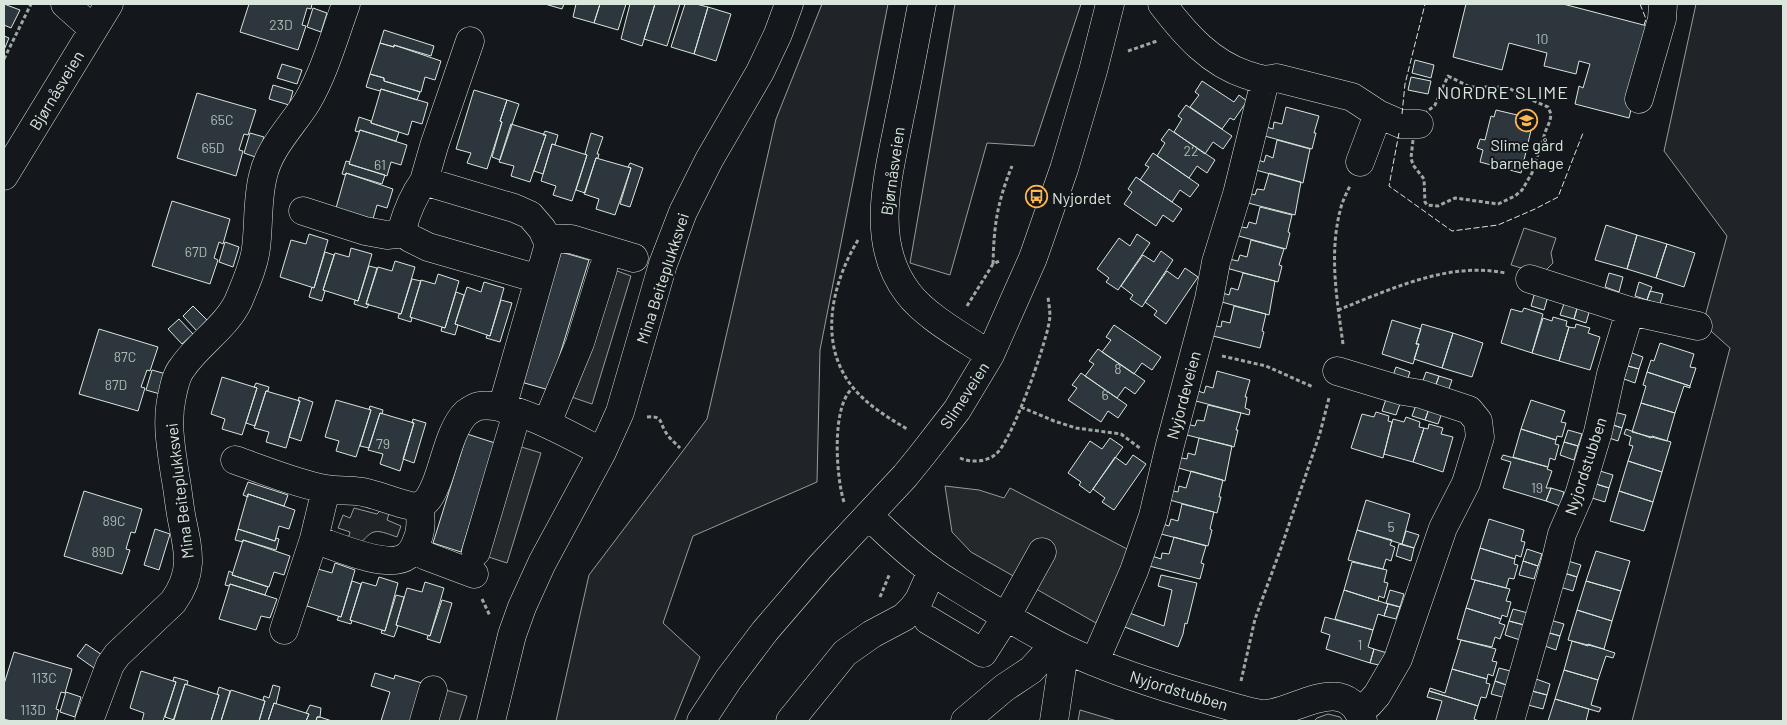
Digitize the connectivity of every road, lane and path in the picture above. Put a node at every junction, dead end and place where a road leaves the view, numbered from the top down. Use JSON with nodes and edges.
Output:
{"nodes":[{"id":1,"x":31,"y":4,"type":"edge"},
{"id":2,"x":65,"y":4,"type":"edge"},
{"id":3,"x":109,"y":4,"type":"edge"},
{"id":4,"x":346,"y":4,"type":"edge"},
{"id":5,"x":922,"y":4,"type":"edge"},
{"id":6,"x":1110,"y":4,"type":"edge"},
{"id":7,"x":1162,"y":4,"type":"edge"},
{"id":8,"x":1662,"y":4,"type":"edge"},
{"id":9,"x":783,"y":5,"type":"edge"},
{"id":10,"x":93,"y":29,"type":"junction"},
{"id":11,"x":470,"y":41,"type":"dead end"},
{"id":12,"x":4,"y":60,"type":"edge"},
{"id":13,"x":1265,"y":81,"type":"junction"},
{"id":14,"x":1639,"y":99,"type":"dead end"},
{"id":15,"x":1378,"y":114,"type":"junction"},
{"id":16,"x":1419,"y":124,"type":"junction"},
{"id":17,"x":1360,"y":162,"type":"joint"},
{"id":18,"x":1012,"y":166,"type":"dead end"},
{"id":19,"x":4,"y":176,"type":"edge"},
{"id":20,"x":424,"y":181,"type":"junction"},
{"id":21,"x":303,"y":211,"type":"dead end"},
{"id":22,"x":402,"y":229,"type":"junction"},
{"id":23,"x":547,"y":238,"type":"junction"},
{"id":24,"x":859,"y":239,"type":"dead end"},
{"id":25,"x":634,"y":258,"type":"dead end"},
{"id":26,"x":1005,"y":258,"type":"dead end"},
{"id":27,"x":993,"y":264,"type":"junction"},
{"id":28,"x":602,"y":269,"type":"dead end"},
{"id":29,"x":539,"y":278,"type":"junction"},
{"id":30,"x":1530,"y":280,"type":"joint"},
{"id":31,"x":1046,"y":288,"type":"dead end"},
{"id":32,"x":966,"y":307,"type":"dead end"},
{"id":33,"x":1338,"y":310,"type":"junction"},
{"id":34,"x":1630,"y":311,"type":"junction"},
{"id":35,"x":1698,"y":326,"type":"dead end"},
{"id":36,"x":1195,"y":350,"type":"junction"},
{"id":37,"x":990,"y":355,"type":"junction"},
{"id":38,"x":1335,"y":380,"type":"junction"},
{"id":39,"x":853,"y":388,"type":"junction"},
{"id":40,"x":1021,"y":407,"type":"junction"},
{"id":41,"x":510,"y":410,"type":"junction"},
{"id":42,"x":620,"y":412,"type":"junction"},
{"id":43,"x":546,"y":423,"type":"junction"},
{"id":44,"x":911,"y":432,"type":"dead end"},
{"id":45,"x":680,"y":448,"type":"dead end"},
{"id":46,"x":602,"y":452,"type":"junction"},
{"id":47,"x":960,"y":458,"type":"dead end"},
{"id":48,"x":235,"y":460,"type":"dead end"},
{"id":49,"x":1166,"y":461,"type":"junction"},
{"id":50,"x":326,"y":490,"type":"junction"},
{"id":51,"x":419,"y":506,"type":"junction"},
{"id":52,"x":865,"y":520,"type":"junction"},
{"id":53,"x":314,"y":539,"type":"junction"},
{"id":54,"x":414,"y":548,"type":"junction"},
{"id":55,"x":902,"y":548,"type":"junction"},
{"id":56,"x":1042,"y":552,"type":"dead end"},
{"id":57,"x":475,"y":563,"type":"junction"},
{"id":58,"x":932,"y":571,"type":"junction"},
{"id":59,"x":1006,"y":617,"type":"junction"},
{"id":60,"x":928,"y":620,"type":"dead end"},
{"id":61,"x":284,"y":630,"type":"dead end"},
{"id":62,"x":872,"y":634,"type":"junction"},
{"id":63,"x":512,"y":636,"type":"junction"},
{"id":64,"x":1061,"y":647,"type":"junction"},
{"id":65,"x":1094,"y":661,"type":"junction"},
{"id":66,"x":433,"y":690,"type":"dead end"},
{"id":67,"x":1234,"y":704,"type":"edge"},
{"id":68,"x":1360,"y":715,"type":"edge"},
{"id":69,"x":1269,"y":718,"type":"edge"},
{"id":70,"x":89,"y":721,"type":"edge"},
{"id":71,"x":424,"y":721,"type":"edge"},
{"id":72,"x":491,"y":721,"type":"edge"},
{"id":73,"x":701,"y":721,"type":"edge"},
{"id":74,"x":790,"y":721,"type":"edge"},
{"id":75,"x":965,"y":721,"type":"edge"},
{"id":76,"x":1054,"y":721,"type":"edge"},
{"id":77,"x":1510,"y":721,"type":"edge"}],
"edges":[{"from":1,"to":12,"type":"path"},
{"from":2,"to":10,"type":"street"},
{"from":3,"to":10,"type":"street","name":"Bjørnåsveien"},
{"from":4,"to":70,"type":"street","name":"Mina Beiteplukksvei"},
{"from":5,"to":37,"type":"street","name":"Bjørnåsveien"},
{"from":6,"to":37,"type":"street","name":"Slimeveien"},
{"from":7,"to":13,"type":"street"},
{"from":8,"to":14,"type":"street"},
{"from":9,"to":42,"type":"street","name":"Mina Beiteplukksvei"},
{"from":10,"to":19,"type":"street","name":"Bjørnåsveien"},
{"from":11,"to":20,"type":"street"},
{"from":13,"to":15,"type":"street"},
{"from":13,"to":36,"type":"street","name":"Nyjordeveien"},
{"from":15,"to":16,"type":"street"},
{"from":15,"to":17,"type":"street"},
{"from":16,"to":16,"type":"path"},
{"from":17,"to":33,"type":"path"},
{"from":18,"to":27,"type":"path"},
{"from":20,"to":22,"type":"street"},
{"from":20,"to":23,"type":"street"},
{"from":21,"to":22,"type":"street"},
{"from":22,"to":29,"type":"street"},
{"from":23,"to":25,"type":"street","name":"Mina Beiteplukksvei"},
{"from":23,"to":29,"type":"street"},
{"from":24,"to":39,"type":"path"},
{"from":26,"to":27,"type":"path"},
{"from":27,"to":32,"type":"path"},
{"from":28,"to":43,"type":"street"},
{"from":29,"to":41,"type":"street"},
{"from":30,"to":33,"type":"path"},
{"from":30,"to":34,"type":"street"},
{"from":31,"to":40,"type":"path"},
{"from":33,"to":38,"type":"path"},
{"from":34,"to":35,"type":"street"},
{"from":34,"to":77,"type":"street","name":"Nyjordstubben"},
{"from":36,"to":38,"type":"path"},
{"from":36,"to":49,"type":"street","name":"Nyjordeveien"},
{"from":37,"to":52,"type":"street","name":"Slimeveien"},
{"from":38,"to":67,"type":"path"},
{"from":38,"to":68,"type":"street","name":"Nyjordstubben"},
{"from":39,"to":44,"type":"path"},
{"from":39,"to":52,"type":"path"},
{"from":40,"to":47,"type":"path"},
{"from":40,"to":49,"type":"path"},
{"from":41,"to":43,"type":"street"},
{"from":41,"to":51,"type":"street"},
{"from":41,"to":57,"type":"street"},
{"from":42,"to":45,"type":"path"},
{"from":42,"to":46,"type":"street","name":"Mina Beiteplukksvei"},
{"from":43,"to":46,"type":"street"},
{"from":46,"to":63,"type":"street","name":"Mina Beiteplukksvei"},
{"from":48,"to":50,"type":"street"},
{"from":49,"to":65,"type":"street","name":"Nyjordeveien"},
{"from":50,"to":51,"type":"street"},
{"from":50,"to":53,"type":"street"},
{"from":51,"to":54,"type":"street"},
{"from":52,"to":55,"type":"street"},
{"from":52,"to":73,"type":"street","name":"Slimeveien"},
{"from":53,"to":54,"type":"street"},
{"from":53,"to":61,"type":"street"},
{"from":54,"to":57,"type":"street"},
{"from":55,"to":58,"type":"street"},
{"from":55,"to":62,"type":"path"},
{"from":56,"to":59,"type":"street"},
{"from":57,"to":63,"type":"path"},
{"from":58,"to":59,"type":"street"},
{"from":58,"to":62,"type":"street"},
{"from":59,"to":60,"type":"street"},
{"from":59,"to":64,"type":"street"},
{"from":62,"to":74,"type":"street"},
{"from":63,"to":72,"type":"street","name":"Mina Beiteplukksvei"},
{"from":64,"to":65,"type":"street"},
{"from":64,"to":75,"type":"street"},
{"from":64,"to":76,"type":"street"},
{"from":65,"to":67,"type":"street","name":"Nyjordstubben"},
{"from":66,"to":71,"type":"street"},
{"from":67,"to":69,"type":"street","name":"Nyjordstubben"},
{"from":68,"to":69,"type":"street","name":"Nyjordstubben"}]}
